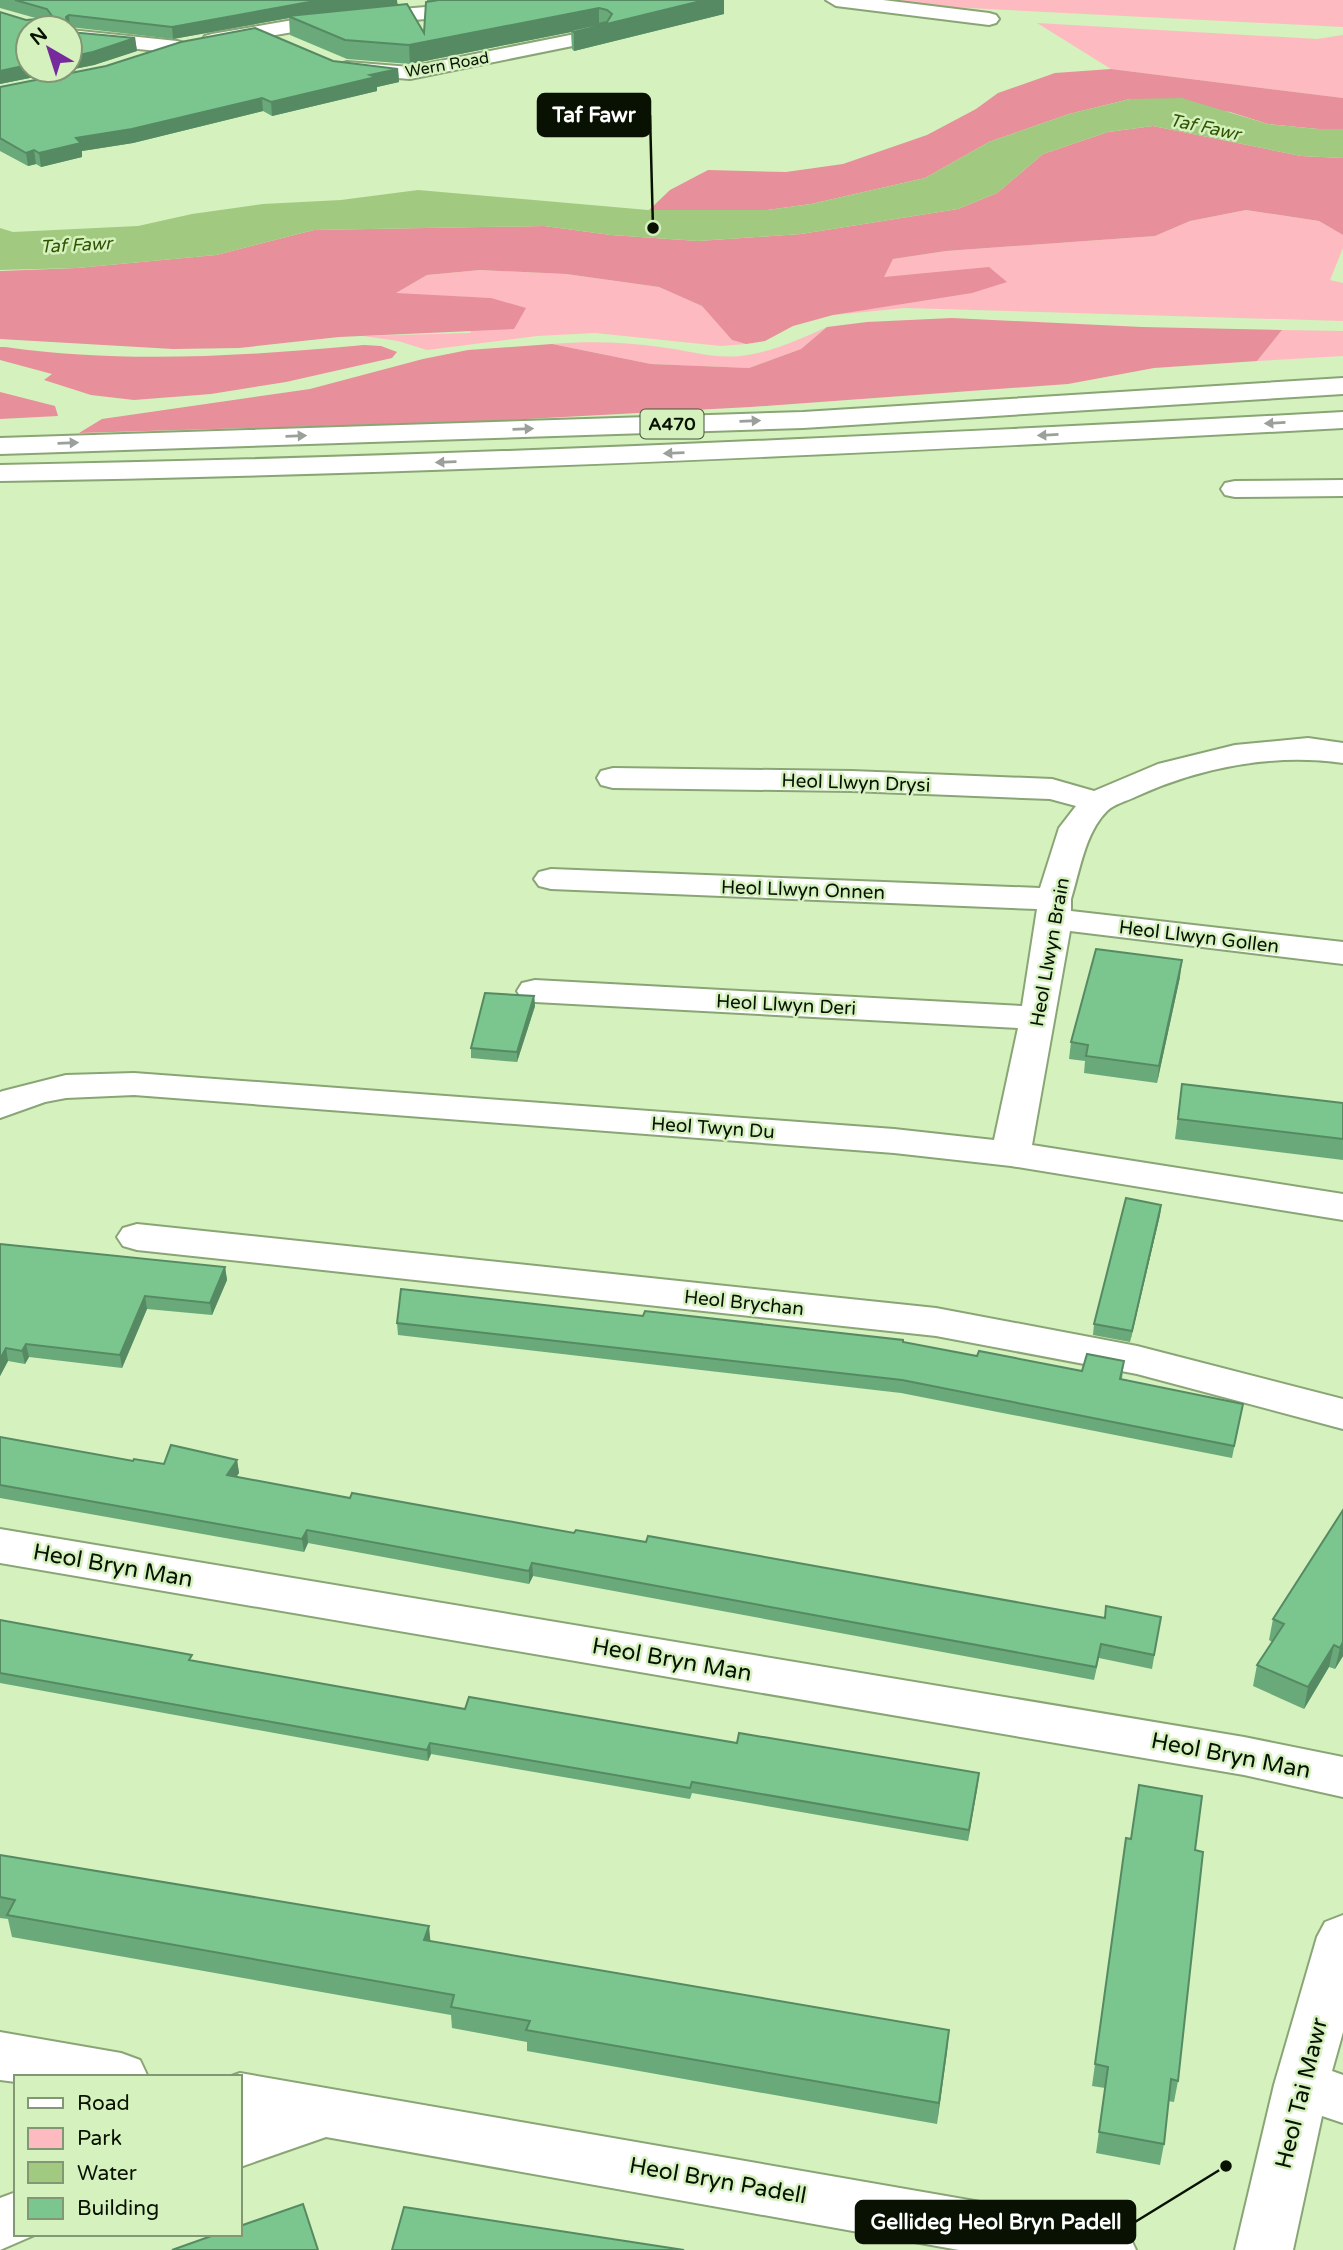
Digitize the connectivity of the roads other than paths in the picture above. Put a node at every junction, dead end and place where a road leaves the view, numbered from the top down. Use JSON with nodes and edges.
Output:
{"nodes":[{"id":1,"x":505,"y":0,"type":"edge"},
{"id":2,"x":836,"y":0,"type":"edge"},
{"id":3,"x":989,"y":19,"type":"dead end"},
{"id":4,"x":258,"y":32,"type":"junction"},
{"id":5,"x":600,"y":35,"type":"edge"},
{"id":6,"x":84,"y":37,"type":"edge"},
{"id":7,"x":290,"y":46,"type":"edge"},
{"id":8,"x":177,"y":47,"type":"junction"},
{"id":9,"x":323,"y":60,"type":"edge"},
{"id":10,"x":132,"y":64,"type":"edge"},
{"id":11,"x":1343,"y":386,"type":"edge"},
{"id":12,"x":1343,"y":420,"type":"edge"},
{"id":13,"x":0,"y":446,"type":"edge"},
{"id":14,"x":0,"y":472,"type":"edge"},
{"id":15,"x":1343,"y":488,"type":"edge"},
{"id":16,"x":1235,"y":489,"type":"dead end"},
{"id":17,"x":1343,"y":752,"type":"edge"},
{"id":18,"x":613,"y":778,"type":"dead end"},
{"id":19,"x":1097,"y":802,"type":"junction"},
{"id":20,"x":551,"y":878,"type":"dead end"},
{"id":21,"x":1054,"y":909,"type":"junction"},
{"id":22,"x":1343,"y":953,"type":"edge"},
{"id":23,"x":535,"y":991,"type":"dead end"},
{"id":24,"x":1038,"y":1018,"type":"junction"},
{"id":25,"x":0,"y":1106,"type":"edge"},
{"id":26,"x":1011,"y":1154,"type":"junction"},
{"id":27,"x":1343,"y":1207,"type":"edge"},
{"id":28,"x":138,"y":1237,"type":"dead end"},
{"id":29,"x":1343,"y":1414,"type":"edge"},
{"id":30,"x":0,"y":1546,"type":"edge"},
{"id":31,"x":1343,"y":1777,"type":"edge"},
{"id":32,"x":1343,"y":1937,"type":"edge"},
{"id":33,"x":0,"y":2056,"type":"edge"},
{"id":34,"x":109,"y":2075,"type":"edge"},
{"id":35,"x":1322,"y":2092,"type":"edge"},
{"id":36,"x":242,"y":2096,"type":"edge"},
{"id":37,"x":329,"y":2111,"type":"junction"},
{"id":38,"x":242,"y":2141,"type":"edge"},
{"id":39,"x":1107,"y":2250,"type":"edge"},
{"id":40,"x":1264,"y":2250,"type":"edge"}],
"edges":[{"from":1,"to":4,"type":"main road"},
{"from":2,"to":3,"type":"main road"},
{"from":4,"to":7,"type":"main road"},
{"from":4,"to":8,"type":"main road"},
{"from":5,"to":9,"type":"main road","name":"Wern Road"},
{"from":6,"to":8,"type":"main road"},
{"from":8,"to":10,"type":"main road"},
{"from":13,"to":11,"type":"main road","number":"A470","one_way":true},
{"from":12,"to":14,"type":"main road","number":"A470","one_way":true},
{"from":15,"to":16,"type":"main road"},
{"from":17,"to":19,"type":"main road","name":"Heol Llwyn Brain"},
{"from":18,"to":19,"type":"main road","name":"Heol Llwyn Drysi"},
{"from":19,"to":21,"type":"main road","name":"Heol Llwyn Brain"},
{"from":20,"to":21,"type":"main road","name":"Heol Llwyn Onnen"},
{"from":21,"to":22,"type":"main road","name":"Heol Llwyn Gollen"},
{"from":21,"to":24,"type":"main road","name":"Heol Llwyn Brain"},
{"from":23,"to":24,"type":"main road","name":"Heol Llwyn Deri"},
{"from":24,"to":26,"type":"main road","name":"Heol Llwyn Brain"},
{"from":25,"to":26,"type":"main road","name":"Heol Twyn Du"},
{"from":26,"to":27,"type":"main road","name":"Heol Twyn Du"},
{"from":28,"to":29,"type":"main road","name":"Heol Brychan"},
{"from":30,"to":31,"type":"main road","name":"Heol Bryn Man"},
{"from":32,"to":35,"type":"main road","name":"Heol Tai Mawr"},
{"from":33,"to":34,"type":"main road"},
{"from":35,"to":40,"type":"main road","name":"Heol Tai Mawr"},
{"from":36,"to":37,"type":"main road","name":"Heol Bryn Padell"},
{"from":37,"to":38,"type":"main road","name":"Heol Bryn Padell"},
{"from":37,"to":39,"type":"main road","name":"Heol Bryn Padell"}]}
